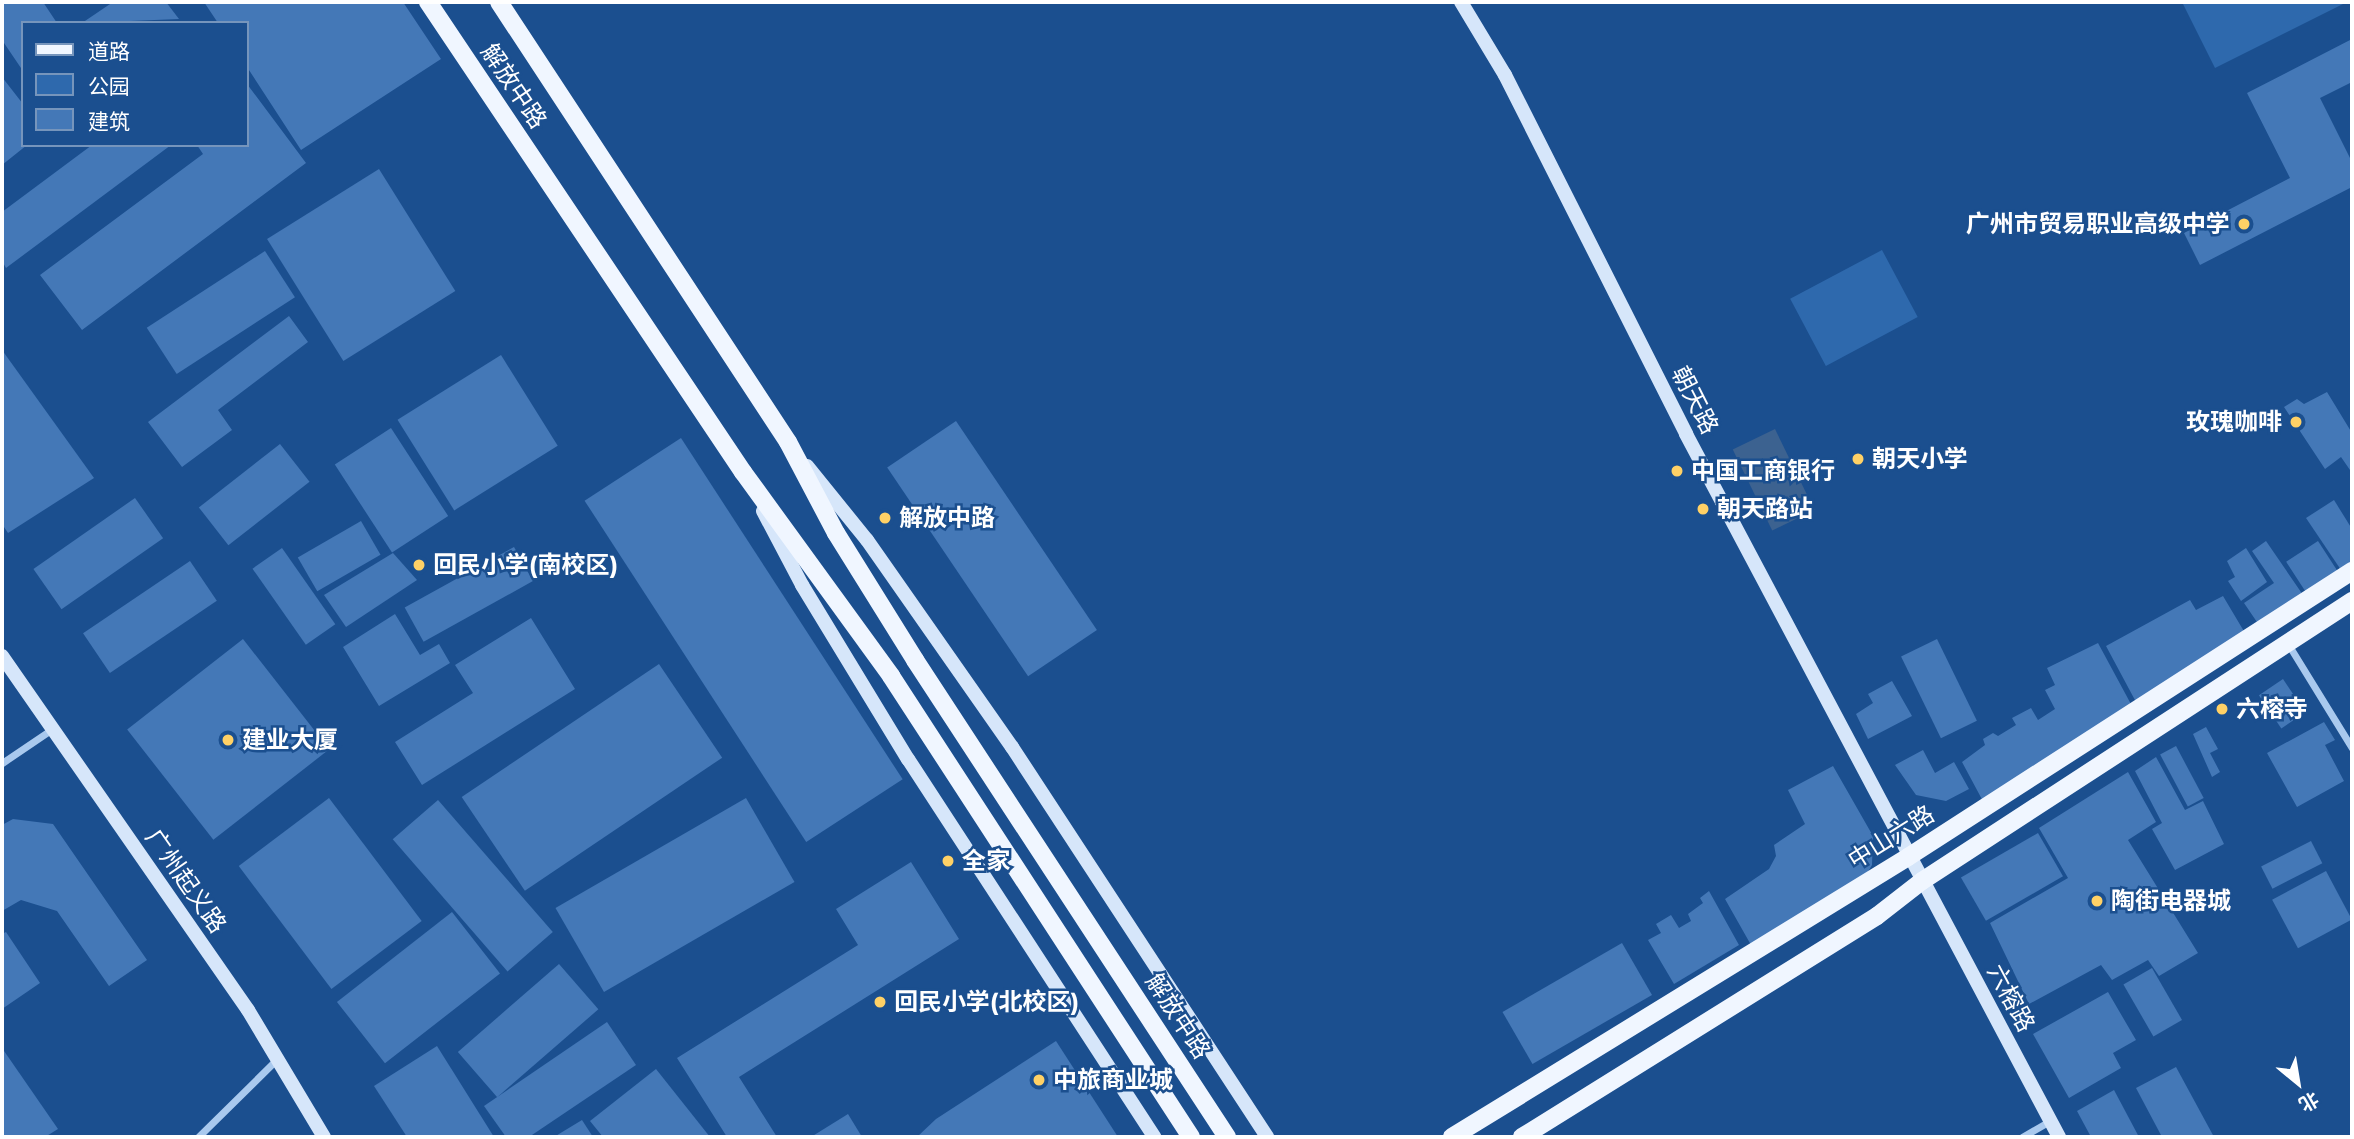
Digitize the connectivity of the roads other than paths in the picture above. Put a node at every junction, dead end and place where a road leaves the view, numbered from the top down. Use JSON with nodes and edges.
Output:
{"nodes":[{"id":1,"x":428,"y":2,"type":"edge"},
{"id":2,"x":499,"y":2,"type":"edge"},
{"id":3,"x":1461,"y":2,"type":"edge"},
{"id":4,"x":788,"y":442,"type":"junction"},
{"id":5,"x":743,"y":472,"type":"junction"},
{"id":6,"x":2352,"y":571,"type":"edge"},
{"id":7,"x":2352,"y":601,"type":"edge"},
{"id":8,"x":2287,"y":643,"type":"junction"},
{"id":9,"x":2,"y":656,"type":"edge"},
{"id":10,"x":52,"y":728,"type":"junction"},
{"id":11,"x":2352,"y":748,"type":"edge"},
{"id":12,"x":2,"y":764,"type":"edge"},
{"id":13,"x":1908,"y":857,"type":"junction"},
{"id":14,"x":1922,"y":881,"type":"junction"},
{"id":15,"x":277,"y":1059,"type":"junction"},
{"id":16,"x":2050,"y":1121,"type":"junction"},
{"id":17,"x":1544,"y":1132,"type":"edge"},
{"id":18,"x":198,"y":1137,"type":"edge"},
{"id":19,"x":324,"y":1137,"type":"edge"},
{"id":20,"x":1154,"y":1137,"type":"edge"},
{"id":21,"x":1192,"y":1137,"type":"edge"},
{"id":22,"x":1227,"y":1137,"type":"edge"},
{"id":23,"x":1267,"y":1137,"type":"edge"},
{"id":24,"x":1452,"y":1137,"type":"edge"},
{"id":25,"x":1522,"y":1137,"type":"edge"},
{"id":26,"x":2022,"y":1137,"type":"edge"},
{"id":27,"x":2059,"y":1137,"type":"edge"}],
"edges":[{"from":1,"to":5,"type":"main road","name":"解放中路"},
{"from":2,"to":4,"type":"main road","name":"解放中路"},
{"from":3,"to":13,"type":"main road","name":"朝天路"},
{"from":4,"to":22,"type":"main road","name":"解放中路"},
{"from":4,"to":23,"type":"main road"},
{"from":5,"to":20,"type":"main road"},
{"from":5,"to":21,"type":"main road","name":"解放中路"},
{"from":6,"to":13,"type":"main road","name":"中山六路"},
{"from":7,"to":8,"type":"main road"},
{"from":8,"to":11,"type":"street"},
{"from":8,"to":14,"type":"main road"},
{"from":9,"to":10,"type":"main road","name":"广州起义路"},
{"from":10,"to":12,"type":"street"},
{"from":10,"to":15,"type":"main road","name":"广州起义路"},
{"from":13,"to":14,"type":"main road","name":"朝天路"},
{"from":13,"to":24,"type":"main road","name":"中山六路"},
{"from":14,"to":16,"type":"main road","name":"六榕路"},
{"from":14,"to":17,"type":"main road"},
{"from":15,"to":18,"type":"street"},
{"from":15,"to":19,"type":"main road","name":"广州起义路"},
{"from":16,"to":26,"type":"street"},
{"from":16,"to":27,"type":"main road","name":"六榕路"},
{"from":17,"to":25,"type":"main road"}]}
